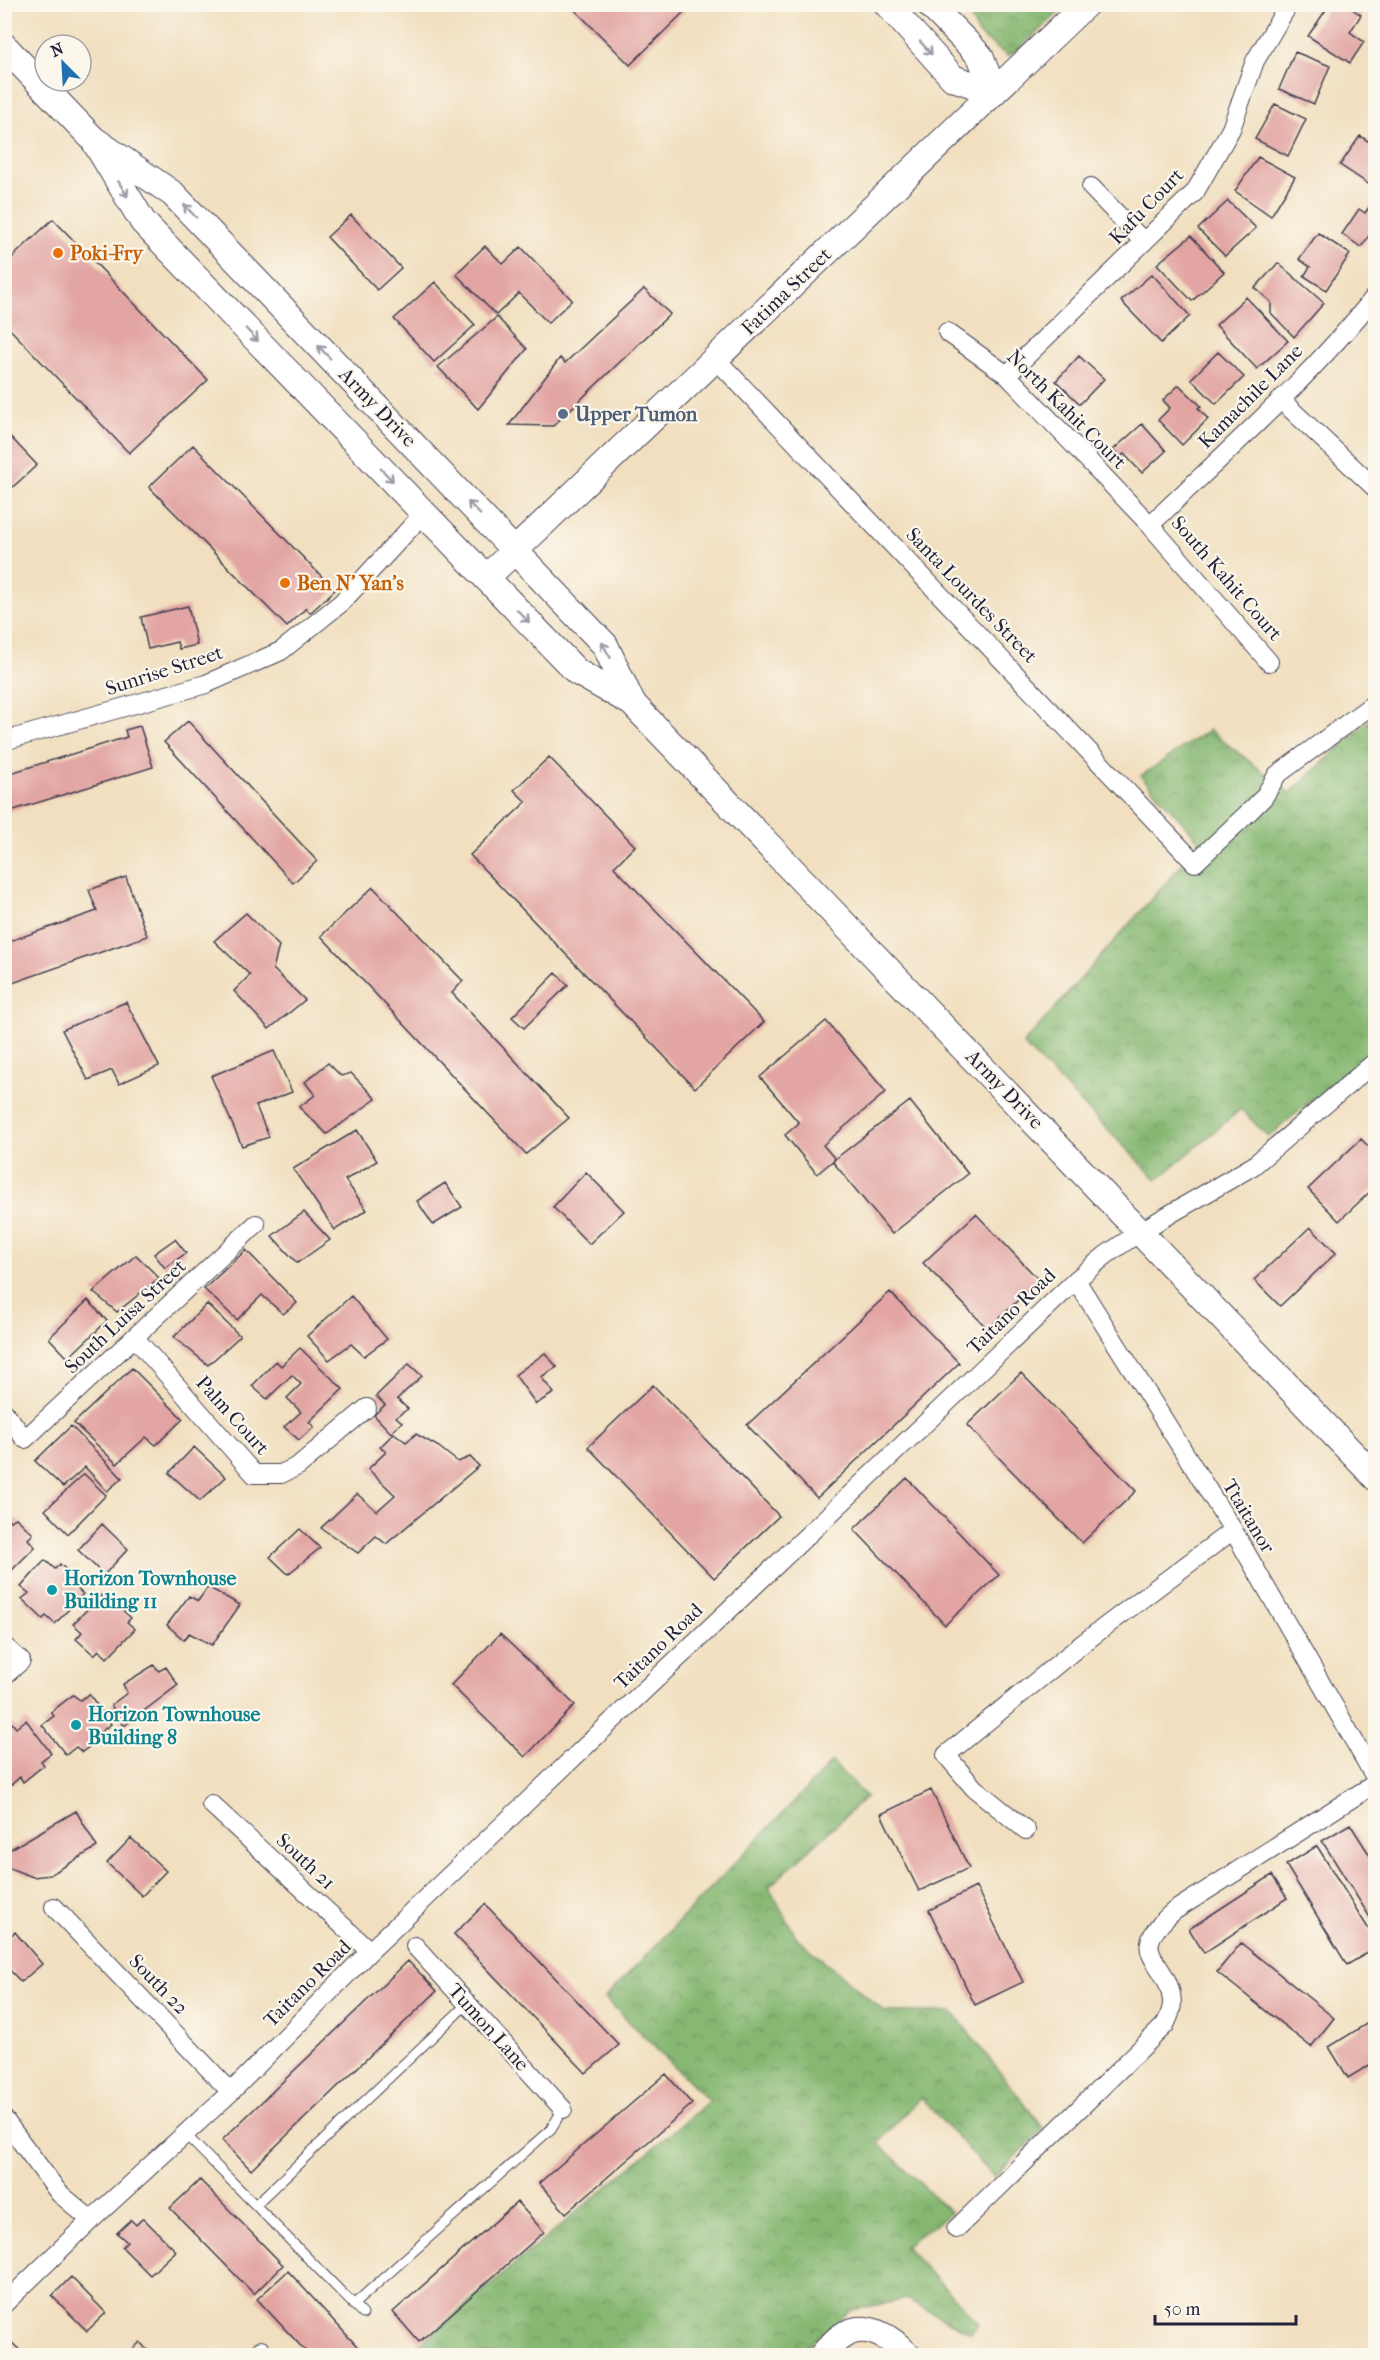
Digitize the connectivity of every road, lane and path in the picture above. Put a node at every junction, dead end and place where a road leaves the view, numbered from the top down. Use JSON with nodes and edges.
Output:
{"nodes":[{"id":1,"x":887,"y":4,"type":"edge"},
{"id":2,"x":929,"y":4,"type":"edge"},
{"id":3,"x":1086,"y":4,"type":"edge"},
{"id":4,"x":1289,"y":4,"type":"edge"},
{"id":5,"x":4,"y":46,"type":"edge"},
{"id":6,"x":994,"y":92,"type":"junction"},
{"id":7,"x":93,"y":139,"type":"junction"},
{"id":8,"x":1091,"y":187,"type":"dead end"},
{"id":9,"x":1144,"y":242,"type":"junction"},
{"id":10,"x":1376,"y":295,"type":"edge"},
{"id":11,"x":946,"y":332,"type":"dead end"},
{"id":12,"x":716,"y":358,"type":"junction"},
{"id":13,"x":1007,"y":375,"type":"junction"},
{"id":14,"x":1281,"y":400,"type":"junction"},
{"id":15,"x":1376,"y":489,"type":"edge"},
{"id":16,"x":424,"y":513,"type":"junction"},
{"id":17,"x":1150,"y":525,"type":"junction"},
{"id":18,"x":515,"y":550,"type":"junction"},
{"id":19,"x":486,"y":578,"type":"junction"},
{"id":20,"x":1269,"y":662,"type":"dead end"},
{"id":21,"x":1376,"y":702,"type":"edge"},
{"id":22,"x":632,"y":703,"type":"junction"},
{"id":23,"x":4,"y":741,"type":"edge"},
{"id":24,"x":1376,"y":1061,"type":"edge"},
{"id":25,"x":256,"y":1224,"type":"dead end"},
{"id":26,"x":1142,"y":1232,"type":"junction"},
{"id":27,"x":1076,"y":1280,"type":"junction"},
{"id":28,"x":135,"y":1338,"type":"junction"},
{"id":29,"x":366,"y":1408,"type":"dead end"},
{"id":30,"x":4,"y":1412,"type":"edge"},
{"id":31,"x":1376,"y":1478,"type":"edge"},
{"id":32,"x":1233,"y":1530,"type":"junction"},
{"id":33,"x":4,"y":1646,"type":"edge"},
{"id":34,"x":4,"y":1676,"type":"edge"},
{"id":35,"x":1376,"y":1781,"type":"edge"},
{"id":36,"x":211,"y":1804,"type":"dead end"},
{"id":37,"x":1026,"y":1830,"type":"dead end"},
{"id":38,"x":54,"y":1907,"type":"dead end"},
{"id":39,"x":415,"y":1946,"type":"dead end"},
{"id":40,"x":370,"y":1951,"type":"junction"},
{"id":41,"x":467,"y":2004,"type":"junction"},
{"id":42,"x":231,"y":2092,"type":"junction"},
{"id":43,"x":563,"y":2109,"type":"joint"},
{"id":44,"x":4,"y":2119,"type":"edge"},
{"id":45,"x":185,"y":2134,"type":"junction"},
{"id":46,"x":255,"y":2205,"type":"junction"},
{"id":47,"x":91,"y":2220,"type":"junction"},
{"id":48,"x":956,"y":2229,"type":"dead end"},
{"id":49,"x":4,"y":2304,"type":"edge"},
{"id":50,"x":353,"y":2305,"type":"junction"},
{"id":51,"x":363,"y":2314,"type":"dead end"},
{"id":52,"x":822,"y":2355,"type":"edge"},
{"id":53,"x":908,"y":2355,"type":"edge"}],
"edges":[{"from":1,"to":6,"type":"main road","one_way":true},
{"from":2,"to":6,"type":"main road"},
{"from":3,"to":6,"type":"main road","name":"Fatima Street"},
{"from":4,"to":9,"type":"street","name":"Kafu Court"},
{"from":5,"to":7,"type":"main road","name":"Army Drive"},
{"from":6,"to":12,"type":"main road","name":"Fatima Street"},
{"from":7,"to":16,"type":"main road","name":"Army Drive","one_way":true},
{"from":18,"to":7,"type":"main road","name":"Army Drive","one_way":true},
{"from":8,"to":9,"type":"street"},
{"from":9,"to":13,"type":"street","name":"Kafu Court"},
{"from":10,"to":14,"type":"street","name":"Kamachile Lane"},
{"from":11,"to":13,"type":"street","name":"North Kahit Court"},
{"from":12,"to":18,"type":"main road","name":"Fatima Street"},
{"from":12,"to":21,"type":"street","name":"Santa Lourdes Street"},
{"from":13,"to":17,"type":"street","name":"North Kahit Court"},
{"from":14,"to":15,"type":"street"},
{"from":14,"to":17,"type":"street","name":"Kamachile Lane"},
{"from":16,"to":19,"type":"main road","name":"Army Drive"},
{"from":16,"to":23,"type":"street","name":"Sunrise Street"},
{"from":17,"to":20,"type":"street","name":"South Kahit Court"},
{"from":18,"to":19,"type":"main road","name":"Fatima Street"},
{"from":22,"to":18,"type":"main road","name":"Army Drive","one_way":true},
{"from":19,"to":22,"type":"main road","name":"Army Drive","one_way":true},
{"from":22,"to":26,"type":"main road","name":"Army Drive"},
{"from":24,"to":26,"type":"street","name":"Taitano Road"},
{"from":25,"to":28,"type":"street","name":"South Luisa Street"},
{"from":26,"to":27,"type":"street","name":"Taitano Road"},
{"from":26,"to":31,"type":"main road","name":"Army Drive"},
{"from":27,"to":32,"type":"street","name":"Ttaitanor"},
{"from":27,"to":40,"type":"street","name":"Taitano Road"},
{"from":28,"to":29,"type":"street","name":"Palm Court"},
{"from":28,"to":30,"type":"street","name":"South Luisa Street"},
{"from":32,"to":35,"type":"street","name":"Ttaitanor"},
{"from":32,"to":37,"type":"street"},
{"from":33,"to":34,"type":"street"},
{"from":35,"to":48,"type":"street"},
{"from":36,"to":40,"type":"street","name":"South 21"},
{"from":38,"to":42,"type":"street","name":"South 22"},
{"from":39,"to":41,"type":"street","name":"Tumon Lane"},
{"from":40,"to":42,"type":"street","name":"Taitano Road"},
{"from":41,"to":43,"type":"street","name":"Tumon Lane"},
{"from":41,"to":46,"type":"lane"},
{"from":42,"to":45,"type":"street","name":"Taitano Road"},
{"from":43,"to":50,"type":"lane"},
{"from":44,"to":47,"type":"street"},
{"from":45,"to":46,"type":"lane"},
{"from":45,"to":47,"type":"street","name":"Taitano Road"},
{"from":46,"to":50,"type":"lane"},
{"from":47,"to":49,"type":"street","name":"Taitano Road"},
{"from":50,"to":51,"type":"lane"},
{"from":52,"to":53,"type":"main road"}]}
